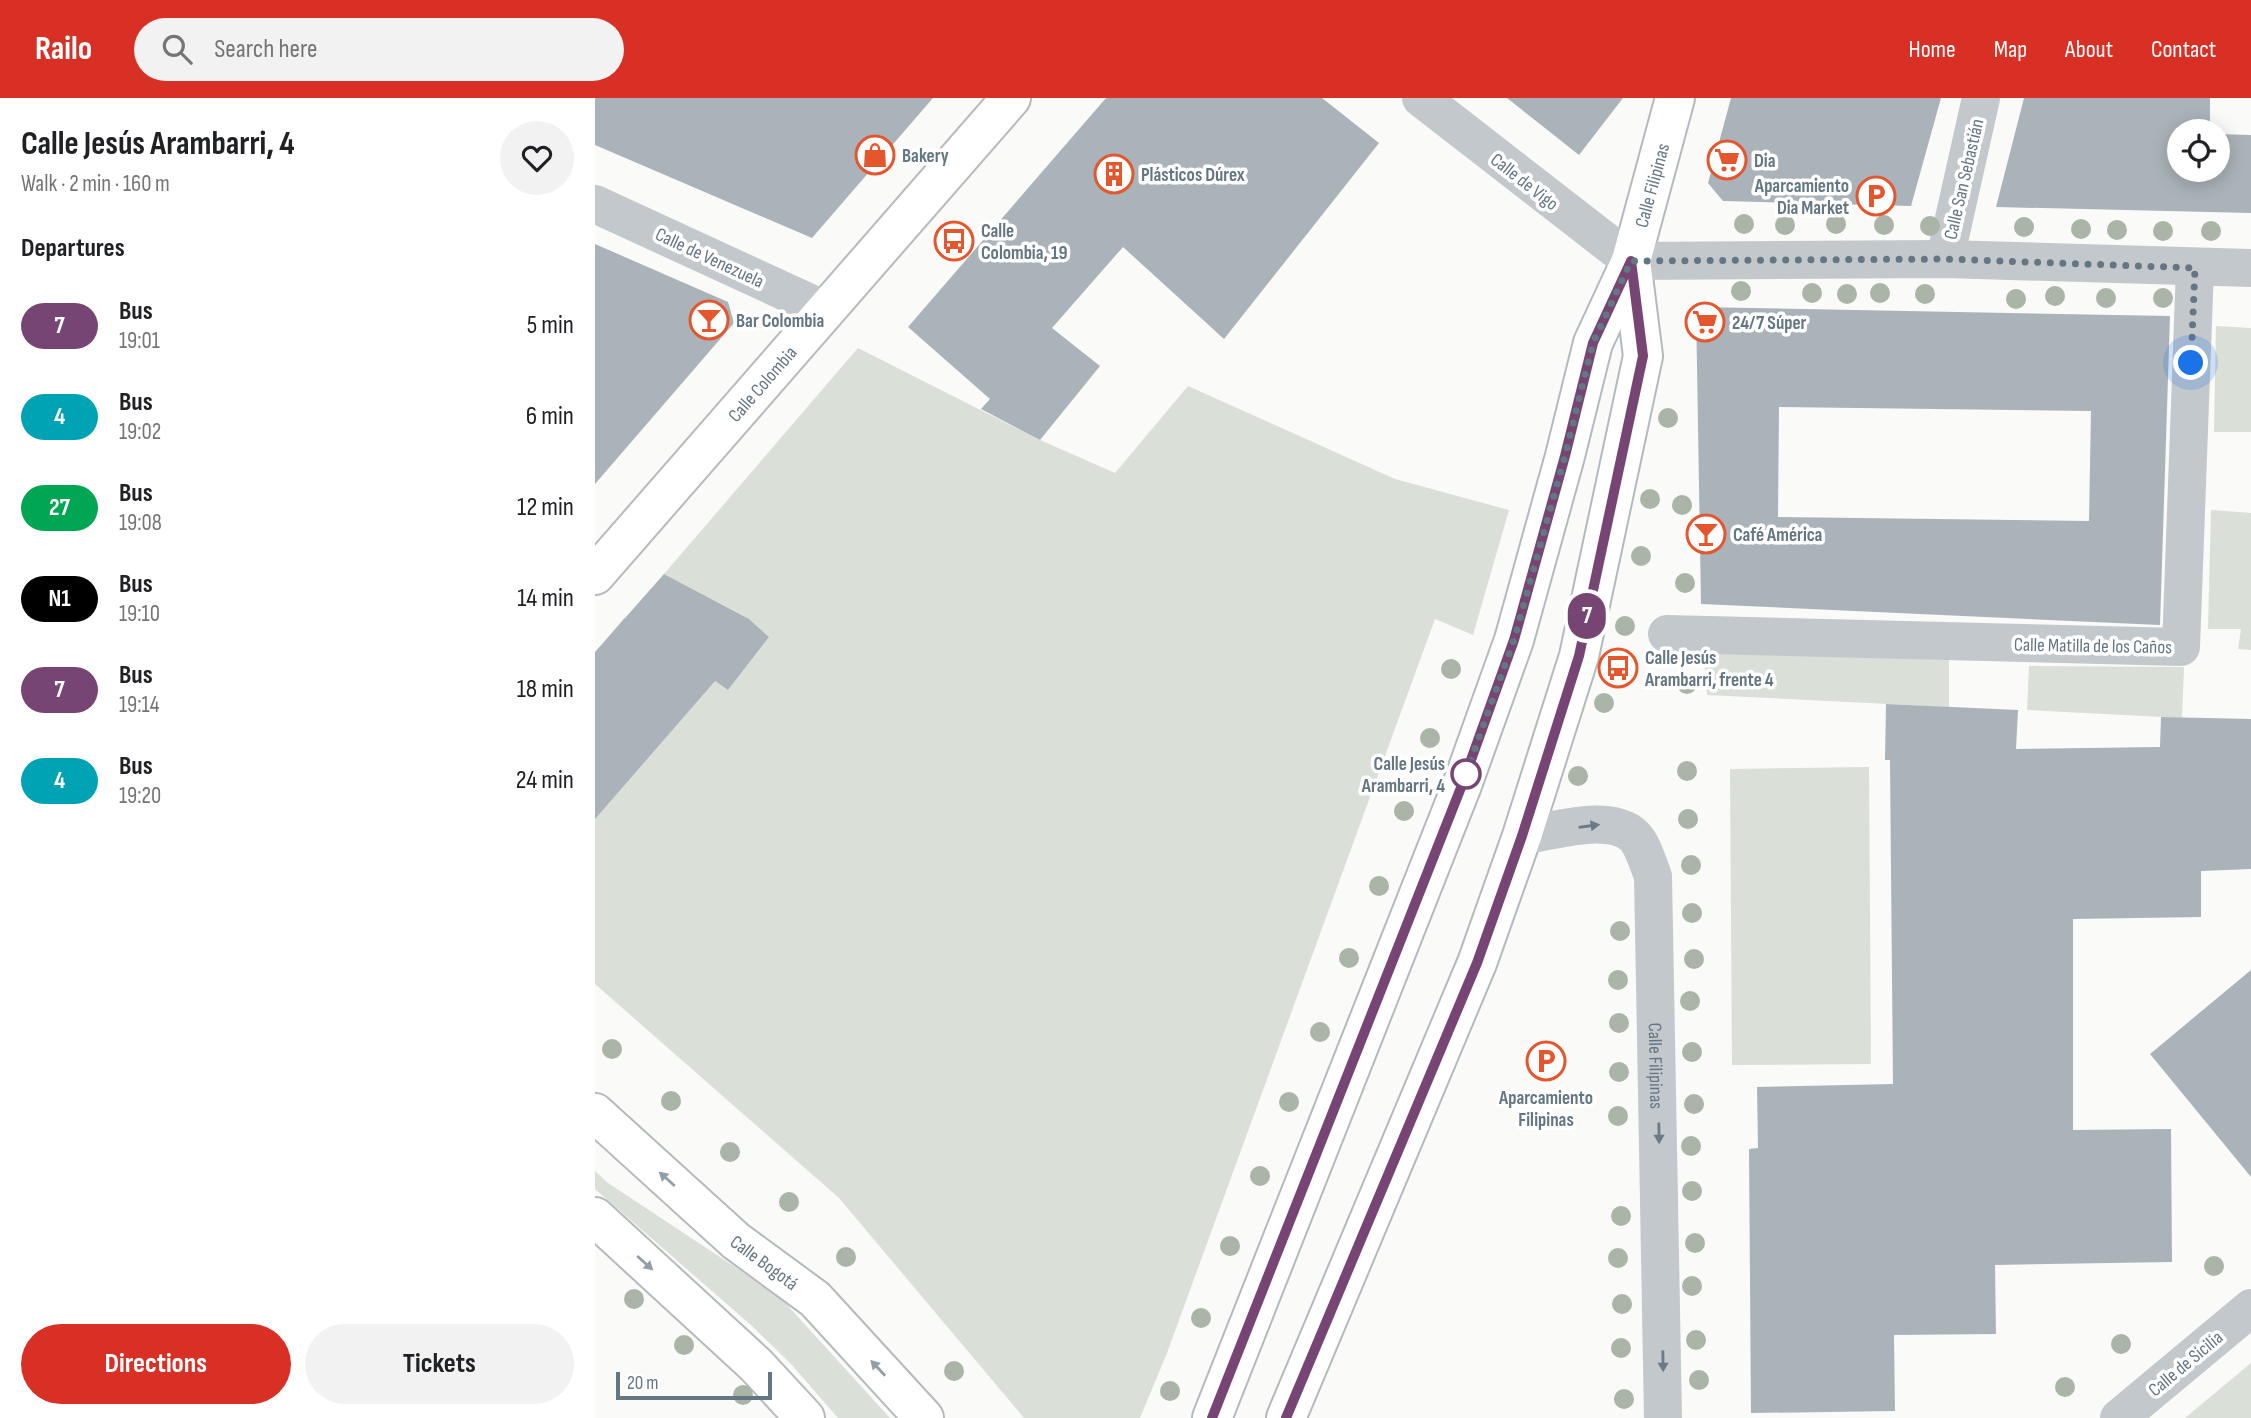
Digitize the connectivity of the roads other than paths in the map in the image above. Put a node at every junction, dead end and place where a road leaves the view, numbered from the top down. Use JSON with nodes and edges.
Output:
{"nodes":[{"id":1,"x":1011,"y":98,"type":"edge"},
{"id":2,"x":1421,"y":98,"type":"edge"},
{"id":3,"x":1675,"y":98,"type":"edge"},
{"id":4,"x":1981,"y":98,"type":"edge"},
{"id":5,"x":595,"y":204,"type":"edge"},
{"id":6,"x":1945,"y":259,"type":"junction"},
{"id":7,"x":1631,"y":261,"type":"junction"},
{"id":8,"x":2195,"y":268,"type":"junction"},
{"id":9,"x":2251,"y":268,"type":"edge"},
{"id":10,"x":825,"y":310,"type":"junction"},
{"id":11,"x":595,"y":575,"type":"edge"},
{"id":12,"x":1667,"y":634,"type":"dead end"},
{"id":13,"x":1522,"y":836,"type":"junction"},
{"id":14,"x":595,"y":1113,"type":"edge"},
{"id":15,"x":595,"y":1217,"type":"edge"},
{"id":16,"x":2251,"y":1308,"type":"edge"},
{"id":17,"x":805,"y":1418,"type":"edge"},
{"id":18,"x":924,"y":1418,"type":"edge"},
{"id":19,"x":1212,"y":1418,"type":"edge"},
{"id":20,"x":1286,"y":1418,"type":"edge"},
{"id":21,"x":1663,"y":1418,"type":"edge"},
{"id":22,"x":2119,"y":1418,"type":"edge"}],
"edges":[{"from":1,"to":10,"type":"main road","name":"Calle Colombia"},
{"from":2,"to":7,"type":"street","name":"Calle de Vigo"},
{"from":3,"to":7,"type":"main road","name":"Calle Filipinas"},
{"from":4,"to":6,"type":"street","name":"Calle San Sebastián"},
{"from":5,"to":10,"type":"street","name":"Calle de Venezuela"},
{"from":6,"to":7,"type":"street"},
{"from":6,"to":8,"type":"street"},
{"from":7,"to":13,"type":"main road","name":"Calle Filipinas"},
{"from":7,"to":19,"type":"main road"},
{"from":8,"to":9,"type":"street"},
{"from":8,"to":12,"type":"street","name":"Calle Matilla de los Caños"},
{"from":10,"to":11,"type":"main road","name":"Calle Colombia"},
{"from":13,"to":20,"type":"main road","name":"Calle Filipinas"},
{"from":13,"to":21,"type":"street","name":"Calle Filipinas","one_way":true},
{"from":18,"to":14,"type":"main road","name":"Calle Bogotá","one_way":true},
{"from":15,"to":17,"type":"main road","one_way":true},
{"from":16,"to":22,"type":"street","name":"Calle de Sicilia"}]}
